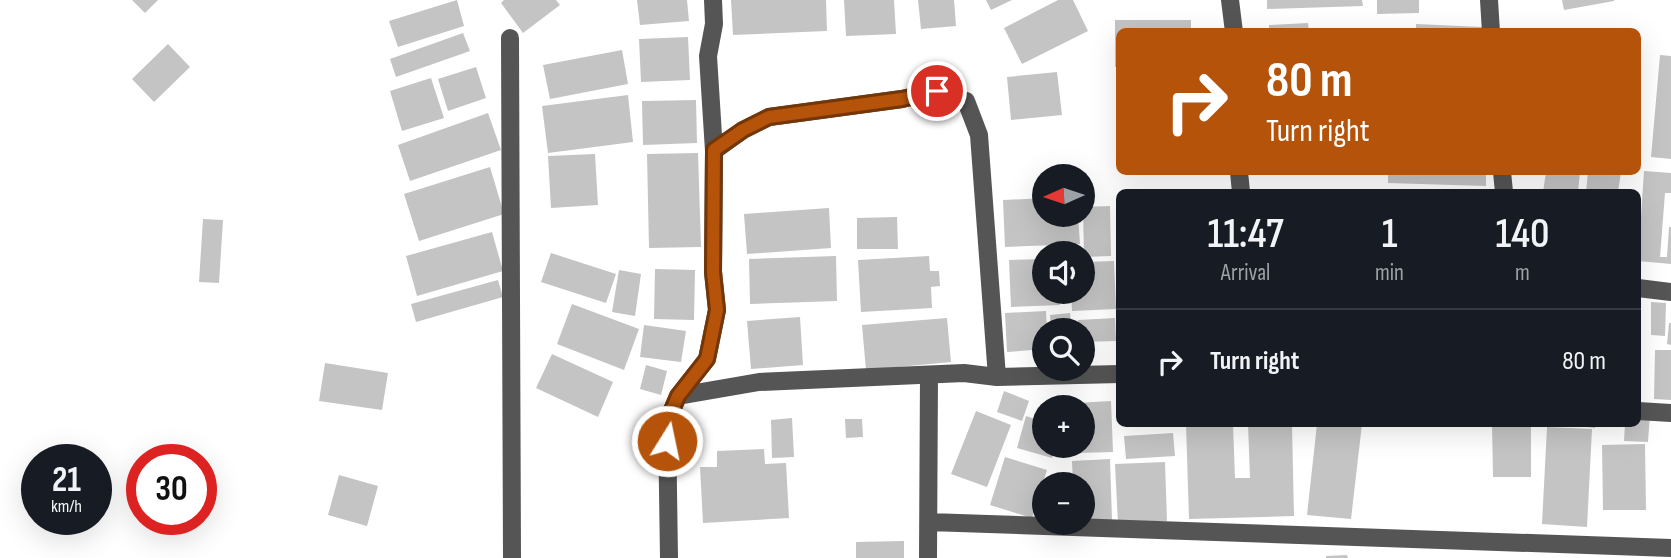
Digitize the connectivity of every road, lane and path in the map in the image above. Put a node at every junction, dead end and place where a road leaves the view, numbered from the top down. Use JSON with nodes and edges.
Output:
{"nodes":[{"id":1,"x":713,"y":0,"type":"edge"},
{"id":2,"x":1230,"y":0,"type":"edge"},
{"id":3,"x":1489,"y":0,"type":"edge"},
{"id":4,"x":1234,"y":28,"type":"edge"},
{"id":5,"x":1491,"y":28,"type":"edge"},
{"id":6,"x":510,"y":38,"type":"dead end"},
{"id":7,"x":714,"y":150,"type":"junction"},
{"id":8,"x":1641,"y":288,"type":"edge"},
{"id":9,"x":1671,"y":292,"type":"edge"},
{"id":10,"x":1116,"y":374,"type":"edge"},
{"id":11,"x":929,"y":375,"type":"junction"},
{"id":12,"x":997,"y":377,"type":"junction"},
{"id":13,"x":678,"y":396,"type":"junction"},
{"id":14,"x":1641,"y":411,"type":"edge"},
{"id":15,"x":1671,"y":413,"type":"edge"},
{"id":16,"x":929,"y":522,"type":"junction"},
{"id":17,"x":1671,"y":548,"type":"edge"},
{"id":18,"x":512,"y":558,"type":"edge"},
{"id":19,"x":669,"y":558,"type":"edge"},
{"id":20,"x":928,"y":558,"type":"edge"}],
"edges":[{"from":1,"to":7,"type":"street"},
{"from":2,"to":4,"type":"street"},
{"from":3,"to":5,"type":"street"},
{"from":6,"to":18,"type":"street"},
{"from":7,"to":12,"type":"street"},
{"from":7,"to":13,"type":"street"},
{"from":8,"to":9,"type":"street"},
{"from":10,"to":12,"type":"street"},
{"from":11,"to":12,"type":"street"},
{"from":11,"to":13,"type":"street"},
{"from":11,"to":16,"type":"street"},
{"from":13,"to":19,"type":"street"},
{"from":14,"to":15,"type":"street"},
{"from":16,"to":17,"type":"street"},
{"from":16,"to":20,"type":"street"}]}
